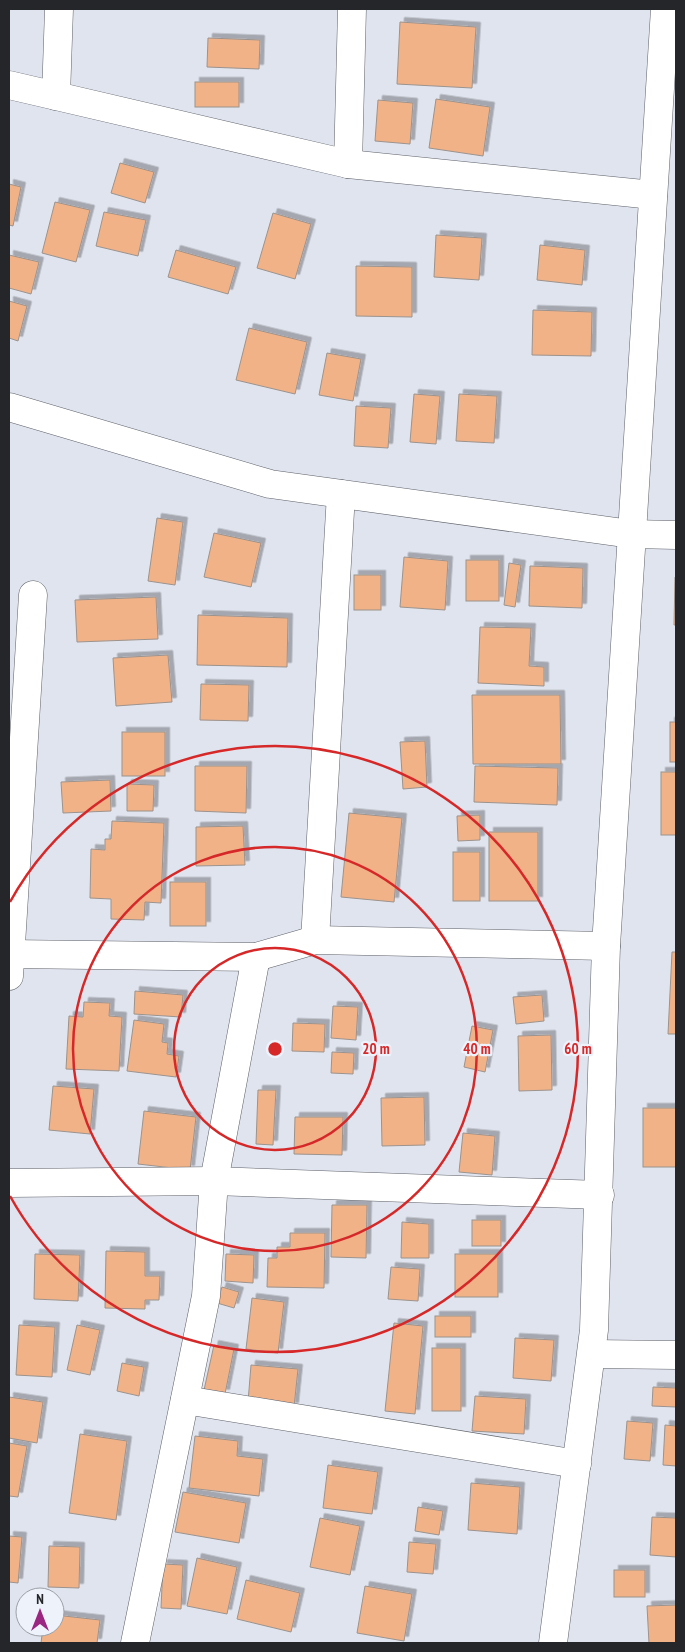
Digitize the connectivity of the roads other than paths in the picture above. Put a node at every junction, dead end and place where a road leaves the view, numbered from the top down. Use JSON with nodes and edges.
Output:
{"nodes":[{"id":1,"x":59,"y":9,"type":"edge"},
{"id":2,"x":352,"y":9,"type":"edge"},
{"id":3,"x":665,"y":9,"type":"edge"},
{"id":4,"x":9,"y":85,"type":"edge"},
{"id":5,"x":56,"y":96,"type":"junction"},
{"id":6,"x":348,"y":164,"type":"junction"},
{"id":7,"x":653,"y":195,"type":"junction"},
{"id":8,"x":9,"y":407,"type":"edge"},
{"id":9,"x":341,"y":494,"type":"junction"},
{"id":10,"x":631,"y":534,"type":"junction"},
{"id":11,"x":676,"y":535,"type":"edge"},
{"id":12,"x":33,"y":595,"type":"dead end"},
{"id":13,"x":315,"y":940,"type":"junction"},
{"id":14,"x":606,"y":946,"type":"junction"},
{"id":15,"x":256,"y":957,"type":"junction"},
{"id":16,"x":10,"y":962,"type":"edge"},
{"id":17,"x":214,"y":1181,"type":"junction"},
{"id":18,"x":9,"y":1183,"type":"edge"},
{"id":19,"x":600,"y":1194,"type":"junction"},
{"id":20,"x":592,"y":1354,"type":"junction"},
{"id":21,"x":676,"y":1355,"type":"edge"},
{"id":22,"x":185,"y":1400,"type":"junction"},
{"id":23,"x":577,"y":1464,"type":"junction"},
{"id":24,"x":135,"y":1643,"type":"edge"},
{"id":25,"x":553,"y":1643,"type":"edge"}],
"edges":[{"from":1,"to":5,"type":"street"},
{"from":2,"to":6,"type":"street"},
{"from":3,"to":7,"type":"street"},
{"from":4,"to":5,"type":"street"},
{"from":5,"to":6,"type":"street"},
{"from":6,"to":7,"type":"street"},
{"from":7,"to":10,"type":"street"},
{"from":8,"to":9,"type":"street"},
{"from":9,"to":10,"type":"street"},
{"from":9,"to":13,"type":"street"},
{"from":10,"to":11,"type":"street"},
{"from":10,"to":14,"type":"street"},
{"from":12,"to":16,"type":"street"},
{"from":13,"to":14,"type":"street"},
{"from":13,"to":15,"type":"street"},
{"from":14,"to":19,"type":"street"},
{"from":15,"to":16,"type":"street"},
{"from":15,"to":17,"type":"street"},
{"from":17,"to":18,"type":"street"},
{"from":17,"to":19,"type":"street"},
{"from":17,"to":22,"type":"street"},
{"from":19,"to":20,"type":"street"},
{"from":20,"to":21,"type":"street"},
{"from":20,"to":23,"type":"street"},
{"from":22,"to":23,"type":"street"},
{"from":22,"to":24,"type":"street"},
{"from":23,"to":25,"type":"street"}]}
